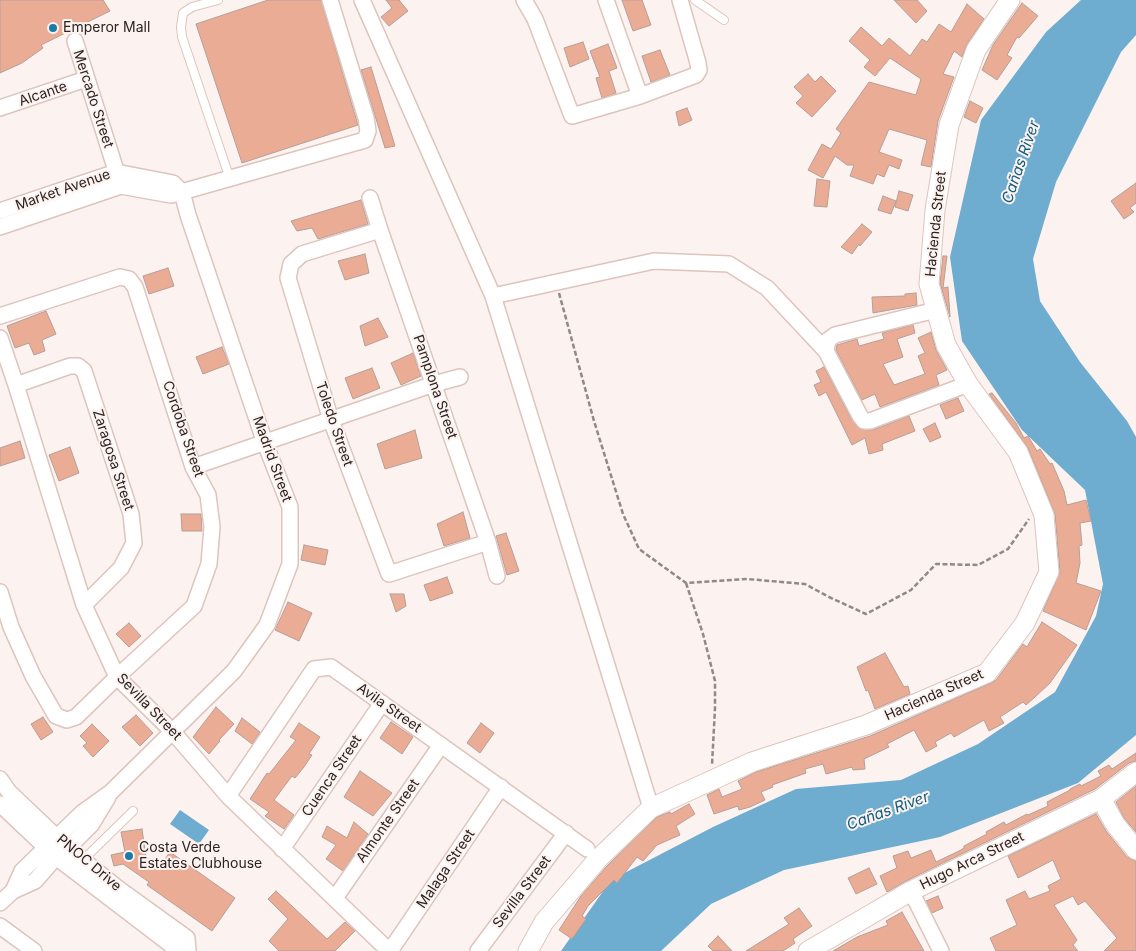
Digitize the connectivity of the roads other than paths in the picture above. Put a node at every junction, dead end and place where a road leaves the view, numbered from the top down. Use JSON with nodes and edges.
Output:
{"nodes":[{"id":1,"x":218,"y":0,"type":"edge"},
{"id":2,"x":330,"y":0,"type":"edge"},
{"id":3,"x":362,"y":0,"type":"edge"},
{"id":4,"x":524,"y":0,"type":"edge"},
{"id":5,"x":606,"y":0,"type":"edge"},
{"id":6,"x":680,"y":0,"type":"edge"},
{"id":7,"x":695,"y":0,"type":"edge"},
{"id":8,"x":1010,"y":0,"type":"edge"},
{"id":9,"x":724,"y":20,"type":"dead end"},
{"id":10,"x":75,"y":41,"type":"dead end"},
{"id":11,"x":86,"y":79,"type":"junction"},
{"id":12,"x":640,"y":96,"type":"junction"},
{"id":13,"x":0,"y":108,"type":"edge"},
{"id":14,"x":118,"y":179,"type":"junction"},
{"id":15,"x":230,"y":179,"type":"junction"},
{"id":16,"x":182,"y":192,"type":"junction"},
{"id":17,"x":370,"y":198,"type":"dead end"},
{"id":18,"x":0,"y":211,"type":"edge"},
{"id":19,"x":0,"y":227,"type":"edge"},
{"id":20,"x":380,"y":230,"type":"junction"},
{"id":21,"x":492,"y":296,"type":"junction"},
{"id":22,"x":936,"y":310,"type":"junction"},
{"id":23,"x":0,"y":316,"type":"edge"},
{"id":24,"x":0,"y":338,"type":"edge"},
{"id":25,"x":826,"y":351,"type":"junction"},
{"id":26,"x":460,"y":377,"type":"dead end"},
{"id":27,"x":434,"y":384,"type":"junction"},
{"id":28,"x":968,"y":384,"type":"junction"},
{"id":29,"x":16,"y":385,"type":"junction"},
{"id":30,"x":332,"y":420,"type":"junction"},
{"id":31,"x":265,"y":443,"type":"junction"},
{"id":32,"x":194,"y":467,"type":"junction"},
{"id":33,"x":488,"y":542,"type":"junction"},
{"id":34,"x":497,"y":576,"type":"dead end"},
{"id":35,"x":0,"y":592,"type":"edge"},
{"id":36,"x":84,"y":605,"type":"junction"},
{"id":37,"x":117,"y":677,"type":"junction"},
{"id":38,"x":382,"y":703,"type":"junction"},
{"id":39,"x":173,"y":732,"type":"junction"},
{"id":40,"x":441,"y":745,"type":"junction"},
{"id":41,"x":1136,"y":772,"type":"edge"},
{"id":42,"x":0,"y":779,"type":"edge"},
{"id":43,"x":501,"y":787,"type":"junction"},
{"id":44,"x":228,"y":796,"type":"junction"},
{"id":45,"x":1101,"y":799,"type":"junction"},
{"id":46,"x":0,"y":804,"type":"edge"},
{"id":47,"x":651,"y":808,"type":"junction"},
{"id":48,"x":133,"y":811,"type":"dead end"},
{"id":49,"x":566,"y":833,"type":"junction"},
{"id":50,"x":57,"y":847,"type":"junction"},
{"id":51,"x":282,"y":849,"type":"junction"},
{"id":52,"x":587,"y":849,"type":"dead end"},
{"id":53,"x":1136,"y":850,"type":"edge"},
{"id":54,"x":83,"y":860,"type":"junction"},
{"id":55,"x":911,"y":891,"type":"junction"},
{"id":56,"x":335,"y":898,"type":"junction"},
{"id":57,"x":0,"y":903,"type":"edge"},
{"id":58,"x":0,"y":926,"type":"edge"},
{"id":59,"x":183,"y":948,"type":"edge"},
{"id":60,"x":30,"y":950,"type":"edge"},
{"id":61,"x":390,"y":951,"type":"edge"},
{"id":62,"x":478,"y":951,"type":"edge"},
{"id":63,"x":528,"y":951,"type":"edge"},
{"id":64,"x":808,"y":951,"type":"edge"},
{"id":65,"x":941,"y":951,"type":"edge"}],
"edges":[{"from":1,"to":15,"type":"lane"},
{"from":2,"to":15,"type":"street","name":"Market Avenue"},
{"from":3,"to":21,"type":"street"},
{"from":4,"to":12,"type":"street"},
{"from":5,"to":12,"type":"street"},
{"from":6,"to":12,"type":"street"},
{"from":7,"to":9,"type":"lane"},
{"from":8,"to":22,"type":"street","name":"Hacienda Street"},
{"from":10,"to":11,"type":"street","name":"Mercado Street"},
{"from":11,"to":13,"type":"street","name":"Alcante"},
{"from":11,"to":14,"type":"street","name":"Mercado Street"},
{"from":14,"to":16,"type":"street","name":"Market Avenue"},
{"from":14,"to":18,"type":"street","name":"Market Avenue"},
{"from":14,"to":19,"type":"street","name":"Market Avenue"},
{"from":15,"to":16,"type":"street","name":"Market Avenue"},
{"from":16,"to":31,"type":"street","name":"Madrid Street"},
{"from":17,"to":20,"type":"street","name":"Pamplona Street"},
{"from":20,"to":27,"type":"street","name":"Pamplona Street"},
{"from":20,"to":30,"type":"street","name":"Toledo Street"},
{"from":21,"to":25,"type":"street"},
{"from":21,"to":47,"type":"street"},
{"from":22,"to":25,"type":"street"},
{"from":22,"to":28,"type":"street","name":"Hacienda Street"},
{"from":23,"to":32,"type":"street","name":"Cordoba Street"},
{"from":24,"to":29,"type":"street","name":"Sevilla Street"},
{"from":25,"to":28,"type":"street"},
{"from":26,"to":27,"type":"street"},
{"from":27,"to":30,"type":"street"},
{"from":27,"to":33,"type":"street","name":"Pamplona Street"},
{"from":28,"to":47,"type":"street","name":"Hacienda Street"},
{"from":29,"to":36,"type":"street","name":"Sevilla Street"},
{"from":29,"to":36,"type":"street","name":"Zaragosa Street"},
{"from":30,"to":31,"type":"street"},
{"from":30,"to":33,"type":"street","name":"Toledo Street"},
{"from":31,"to":32,"type":"street"},
{"from":31,"to":39,"type":"street","name":"Madrid Street"},
{"from":32,"to":37,"type":"street","name":"Cordoba Street"},
{"from":33,"to":34,"type":"street","name":"Pamplona Street"},
{"from":35,"to":37,"type":"street","name":"Cordoba Street"},
{"from":36,"to":37,"type":"street","name":"Sevilla Street"},
{"from":37,"to":39,"type":"street","name":"Sevilla Street"},
{"from":38,"to":40,"type":"street","name":"Avila Street"},
{"from":38,"to":44,"type":"street","name":"Avila Street"},
{"from":38,"to":51,"type":"street","name":"Cuenca Street"},
{"from":39,"to":44,"type":"street","name":"Sevilla Street"},
{"from":39,"to":50,"type":"street","name":"Madrid Street"},
{"from":40,"to":43,"type":"street","name":"Avila Street"},
{"from":40,"to":56,"type":"street","name":"Almonte Street"},
{"from":41,"to":45,"type":"street","name":"Hugo Arca Street"},
{"from":42,"to":50,"type":"street","name":"PNOC Drive"},
{"from":43,"to":49,"type":"street","name":"Avila Street"},
{"from":43,"to":61,"type":"street","name":"Malaga Street"},
{"from":44,"to":51,"type":"street","name":"Sevilla Street"},
{"from":45,"to":53,"type":"street"},
{"from":45,"to":55,"type":"street","name":"Hugo Arca Street"},
{"from":46,"to":50,"type":"street","name":"PNOC Drive"},
{"from":47,"to":63,"type":"street","name":"Hacienda Street"},
{"from":48,"to":54,"type":"lane"},
{"from":49,"to":52,"type":"street","name":"Avila Street"},
{"from":49,"to":62,"type":"street","name":"Sevilla Street"},
{"from":50,"to":54,"type":"street","name":"PNOC Drive"},
{"from":50,"to":57,"type":"street","name":"Madrid Street"},
{"from":50,"to":59,"type":"street","name":"PNOC Drive"},
{"from":51,"to":56,"type":"street","name":"Sevilla Street"},
{"from":54,"to":59,"type":"street","name":"PNOC Drive"},
{"from":55,"to":64,"type":"street","name":"Hugo Arca Street"},
{"from":55,"to":65,"type":"street"},
{"from":56,"to":61,"type":"street","name":"Sevilla Street"},
{"from":58,"to":60,"type":"street"}]}
